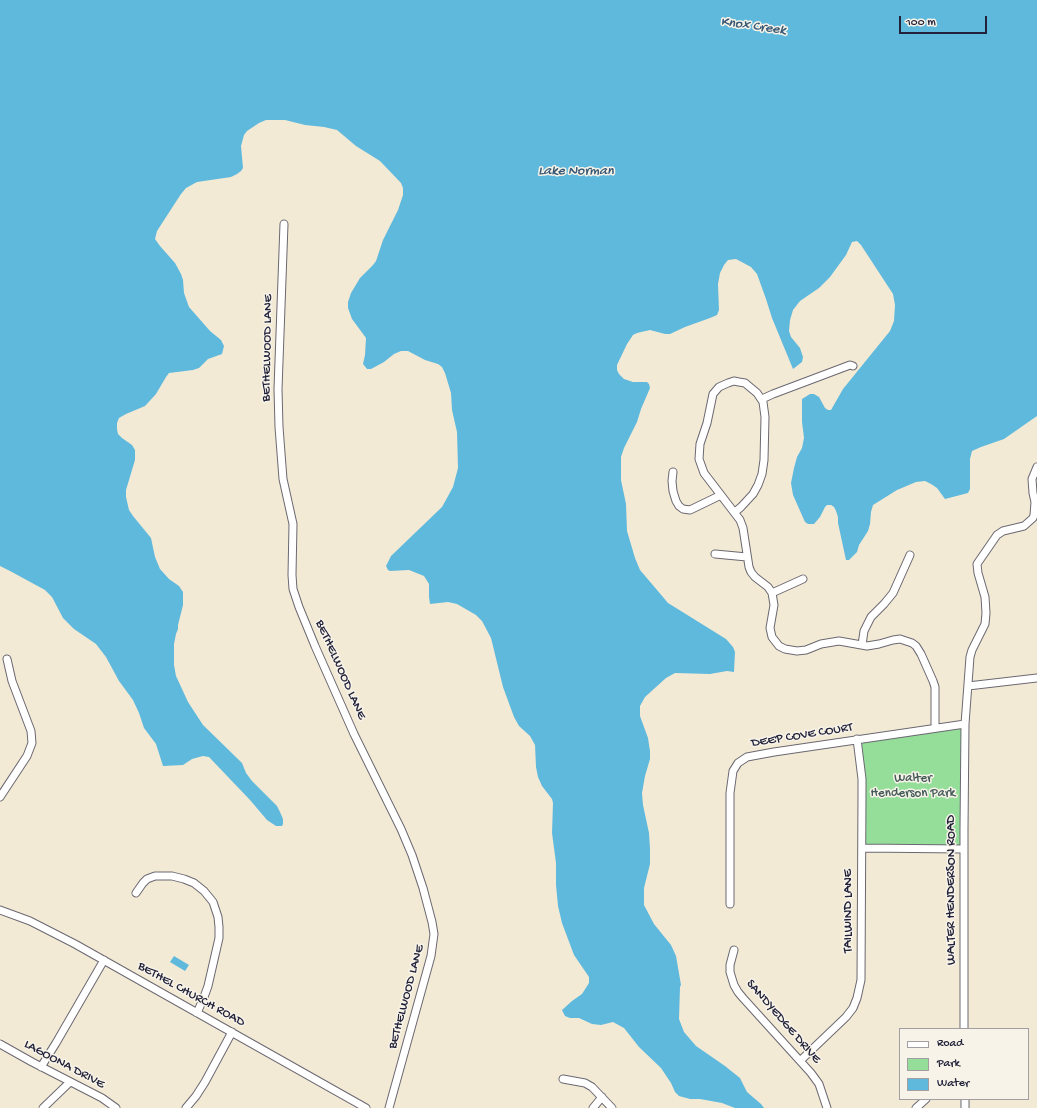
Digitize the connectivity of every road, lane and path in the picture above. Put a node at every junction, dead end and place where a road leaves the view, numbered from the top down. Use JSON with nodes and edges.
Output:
{"nodes":[{"id":1,"x":284,"y":224,"type":"dead end"},
{"id":2,"x":853,"y":366,"type":"dead end"},
{"id":3,"x":762,"y":399,"type":"junction"},
{"id":4,"x":1037,"y":467,"type":"edge"},
{"id":5,"x":672,"y":472,"type":"dead end"},
{"id":6,"x":721,"y":495,"type":"junction"},
{"id":7,"x":735,"y":512,"type":"junction"},
{"id":8,"x":715,"y":554,"type":"dead end"},
{"id":9,"x":910,"y":555,"type":"dead end"},
{"id":10,"x":747,"y":557,"type":"junction"},
{"id":11,"x":803,"y":580,"type":"dead end"},
{"id":12,"x":772,"y":593,"type":"junction"},
{"id":13,"x":862,"y":645,"type":"junction"},
{"id":14,"x":7,"y":659,"type":"dead end"},
{"id":15,"x":1037,"y":678,"type":"edge"},
{"id":16,"x":968,"y":686,"type":"junction"},
{"id":17,"x":965,"y":724,"type":"junction"},
{"id":18,"x":935,"y":728,"type":"junction"},
{"id":19,"x":857,"y":739,"type":"junction"},
{"id":20,"x":0,"y":797,"type":"edge"},
{"id":21,"x":862,"y":848,"type":"junction"},
{"id":22,"x":964,"y":849,"type":"junction"},
{"id":23,"x":136,"y":892,"type":"dead end"},
{"id":24,"x":730,"y":904,"type":"dead end"},
{"id":25,"x":0,"y":910,"type":"edge"},
{"id":26,"x":734,"y":950,"type":"dead end"},
{"id":27,"x":104,"y":960,"type":"junction"},
{"id":28,"x":197,"y":1013,"type":"junction"},
{"id":29,"x":964,"y":1028,"type":"edge"},
{"id":30,"x":232,"y":1032,"type":"junction"},
{"id":31,"x":0,"y":1044,"type":"edge"},
{"id":32,"x":801,"y":1060,"type":"junction"},
{"id":33,"x":41,"y":1067,"type":"junction"},
{"id":34,"x":563,"y":1079,"type":"dead end"},
{"id":35,"x":70,"y":1082,"type":"junction"},
{"id":36,"x":602,"y":1097,"type":"junction"},
{"id":37,"x":925,"y":1100,"type":"edge"},
{"id":38,"x":43,"y":1108,"type":"edge"},
{"id":39,"x":116,"y":1108,"type":"edge"},
{"id":40,"x":186,"y":1108,"type":"edge"},
{"id":41,"x":366,"y":1108,"type":"edge"},
{"id":42,"x":389,"y":1108,"type":"edge"},
{"id":43,"x":593,"y":1108,"type":"edge"},
{"id":44,"x":612,"y":1108,"type":"edge"},
{"id":45,"x":827,"y":1108,"type":"edge"},
{"id":46,"x":916,"y":1108,"type":"edge"}],
"edges":[{"from":1,"to":42,"type":"street","name":"BETHELWOOD LANE"},
{"from":2,"to":3,"type":"street"},
{"from":3,"to":6,"type":"street"},
{"from":3,"to":7,"type":"street"},
{"from":4,"to":16,"type":"street","name":"WALTER HENDERSON ROAD"},
{"from":5,"to":6,"type":"street"},
{"from":6,"to":7,"type":"street"},
{"from":7,"to":10,"type":"street"},
{"from":8,"to":10,"type":"street"},
{"from":9,"to":13,"type":"street"},
{"from":10,"to":12,"type":"street"},
{"from":11,"to":12,"type":"street"},
{"from":12,"to":13,"type":"street"},
{"from":13,"to":18,"type":"street"},
{"from":14,"to":20,"type":"street"},
{"from":15,"to":16,"type":"street"},
{"from":16,"to":17,"type":"street","name":"WALTER HENDERSON ROAD"},
{"from":17,"to":18,"type":"street","name":"DEEP COVE COURT"},
{"from":17,"to":22,"type":"street","name":"WALTER HENDERSON ROAD"},
{"from":18,"to":19,"type":"street","name":"DEEP COVE COURT"},
{"from":19,"to":21,"type":"street","name":"TAILWIND LANE"},
{"from":19,"to":24,"type":"street","name":"DEEP COVE COURT"},
{"from":21,"to":22,"type":"street"},
{"from":21,"to":32,"type":"street","name":"TAILWIND LANE"},
{"from":22,"to":29,"type":"street","name":"WALTER HENDERSON ROAD"},
{"from":23,"to":28,"type":"street"},
{"from":25,"to":27,"type":"street","name":"BETHEL CHURCH ROAD"},
{"from":26,"to":32,"type":"street","name":"SANDYEDGE DRIVE"},
{"from":27,"to":28,"type":"street","name":"BETHEL CHURCH ROAD"},
{"from":27,"to":33,"type":"street"},
{"from":28,"to":30,"type":"street","name":"BETHEL CHURCH ROAD"},
{"from":30,"to":40,"type":"street"},
{"from":30,"to":41,"type":"street","name":"BETHEL CHURCH ROAD"},
{"from":31,"to":33,"type":"street","name":"LAGOONA DRIVE"},
{"from":32,"to":45,"type":"street","name":"SANDYEDGE DRIVE"},
{"from":33,"to":35,"type":"street","name":"LAGOONA DRIVE"},
{"from":34,"to":36,"type":"street"},
{"from":35,"to":38,"type":"street"},
{"from":35,"to":39,"type":"street","name":"LAGOONA DRIVE"},
{"from":36,"to":43,"type":"street"},
{"from":36,"to":44,"type":"street"},
{"from":37,"to":46,"type":"street"}]}
